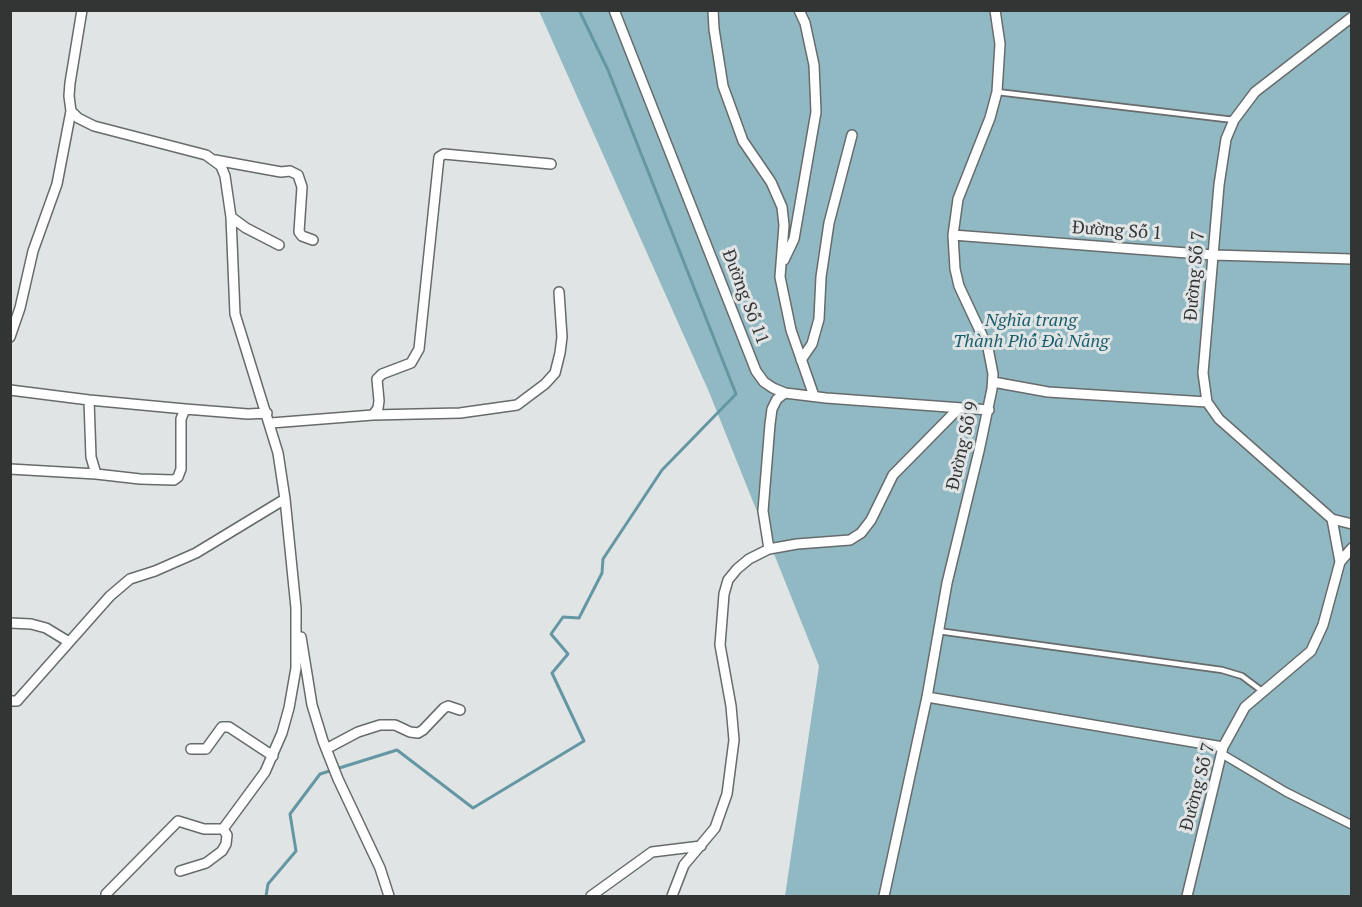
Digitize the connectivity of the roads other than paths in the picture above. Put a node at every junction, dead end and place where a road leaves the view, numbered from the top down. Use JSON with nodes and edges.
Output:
{"nodes":[{"id":1,"x":82,"y":10,"type":"edge"},
{"id":2,"x":614,"y":10,"type":"edge"},
{"id":3,"x":713,"y":10,"type":"edge"},
{"id":4,"x":799,"y":10,"type":"edge"},
{"id":5,"x":995,"y":10,"type":"edge"},
{"id":6,"x":1352,"y":17,"type":"edge"},
{"id":7,"x":997,"y":92,"type":"junction"},
{"id":8,"x":71,"y":111,"type":"junction"},
{"id":9,"x":1234,"y":120,"type":"junction"},
{"id":10,"x":852,"y":135,"type":"dead end"},
{"id":11,"x":214,"y":160,"type":"junction"},
{"id":12,"x":551,"y":164,"type":"dead end"},
{"id":13,"x":231,"y":217,"type":"junction"},
{"id":14,"x":953,"y":235,"type":"junction"},
{"id":15,"x":313,"y":240,"type":"dead end"},
{"id":16,"x":279,"y":244,"type":"dead end"},
{"id":17,"x":1213,"y":255,"type":"junction"},
{"id":18,"x":1352,"y":259,"type":"edge"},
{"id":19,"x":781,"y":266,"type":"junction"},
{"id":20,"x":559,"y":292,"type":"dead end"},
{"id":21,"x":10,"y":337,"type":"edge"},
{"id":22,"x":801,"y":360,"type":"junction"},
{"id":23,"x":993,"y":382,"type":"junction"},
{"id":24,"x":10,"y":390,"type":"edge"},
{"id":25,"x":785,"y":393,"type":"junction"},
{"id":26,"x":814,"y":396,"type":"junction"},
{"id":27,"x":89,"y":400,"type":"junction"},
{"id":28,"x":1207,"y":402,"type":"junction"},
{"id":29,"x":959,"y":408,"type":"junction"},
{"id":30,"x":184,"y":409,"type":"junction"},
{"id":31,"x":989,"y":410,"type":"junction"},
{"id":32,"x":267,"y":413,"type":"junction"},
{"id":33,"x":373,"y":415,"type":"junction"},
{"id":34,"x":270,"y":423,"type":"junction"},
{"id":35,"x":10,"y":469,"type":"edge"},
{"id":36,"x":96,"y":474,"type":"junction"},
{"id":37,"x":285,"y":499,"type":"junction"},
{"id":38,"x":1332,"y":519,"type":"junction"},
{"id":39,"x":1352,"y":524,"type":"edge"},
{"id":40,"x":1352,"y":548,"type":"edge"},
{"id":41,"x":769,"y":549,"type":"junction"},
{"id":42,"x":1340,"y":562,"type":"junction"},
{"id":43,"x":296,"y":608,"type":"junction"},
{"id":44,"x":10,"y":623,"type":"edge"},
{"id":45,"x":938,"y":631,"type":"junction"},
{"id":46,"x":69,"y":642,"type":"junction"},
{"id":47,"x":1263,"y":692,"type":"junction"},
{"id":48,"x":927,"y":697,"type":"junction"},
{"id":49,"x":10,"y":701,"type":"edge"},
{"id":50,"x":460,"y":710,"type":"dead end"},
{"id":51,"x":191,"y":749,"type":"dead end"},
{"id":52,"x":1223,"y":751,"type":"junction"},
{"id":53,"x":327,"y":752,"type":"junction"},
{"id":54,"x":273,"y":756,"type":"junction"},
{"id":55,"x":1352,"y":825,"type":"edge"},
{"id":56,"x":223,"y":829,"type":"junction"},
{"id":57,"x":701,"y":846,"type":"junction"},
{"id":58,"x":180,"y":871,"type":"dead end"},
{"id":59,"x":106,"y":894,"type":"dead end"},
{"id":60,"x":389,"y":897,"type":"edge"},
{"id":61,"x":591,"y":897,"type":"edge"},
{"id":62,"x":672,"y":897,"type":"edge"},
{"id":63,"x":884,"y":897,"type":"edge"},
{"id":64,"x":1187,"y":897,"type":"edge"}],
"edges":[{"from":1,"to":8,"type":"street"},
{"from":2,"to":25,"type":"street","name":"Đường Số 11"},
{"from":3,"to":19,"type":"street"},
{"from":4,"to":19,"type":"street"},
{"from":5,"to":7,"type":"street","name":"Đường Số 9"},
{"from":6,"to":9,"type":"street","name":"Đường Số 7"},
{"from":7,"to":9,"type":"lane"},
{"from":7,"to":14,"type":"street","name":"Đường Số 9"},
{"from":8,"to":11,"type":"street"},
{"from":8,"to":21,"type":"street"},
{"from":9,"to":17,"type":"street","name":"Đường Số 7"},
{"from":10,"to":22,"type":"street"},
{"from":11,"to":13,"type":"street"},
{"from":11,"to":15,"type":"street"},
{"from":12,"to":33,"type":"street"},
{"from":13,"to":16,"type":"street"},
{"from":13,"to":32,"type":"street"},
{"from":14,"to":17,"type":"street","name":"Đường Số 1"},
{"from":14,"to":23,"type":"street","name":"Đường Số 9"},
{"from":17,"to":18,"type":"street","name":"Đường Số 1"},
{"from":17,"to":28,"type":"street","name":"Đường Số 7"},
{"from":19,"to":22,"type":"street"},
{"from":20,"to":33,"type":"street"},
{"from":22,"to":26,"type":"street"},
{"from":23,"to":28,"type":"street"},
{"from":23,"to":31,"type":"street","name":"Đường Số 9"},
{"from":24,"to":27,"type":"street"},
{"from":25,"to":26,"type":"street","name":"Đường Số 11"},
{"from":25,"to":41,"type":"street"},
{"from":26,"to":29,"type":"street","name":"Đường Số 11"},
{"from":27,"to":30,"type":"street"},
{"from":27,"to":36,"type":"street"},
{"from":28,"to":38,"type":"street"},
{"from":29,"to":31,"type":"street","name":"Đường Số 11"},
{"from":29,"to":41,"type":"street"},
{"from":30,"to":32,"type":"street"},
{"from":30,"to":36,"type":"street"},
{"from":31,"to":45,"type":"street","name":"Đường Số 9"},
{"from":32,"to":34,"type":"street"},
{"from":33,"to":34,"type":"street"},
{"from":34,"to":37,"type":"street"},
{"from":35,"to":36,"type":"street"},
{"from":37,"to":43,"type":"street"},
{"from":37,"to":46,"type":"street"},
{"from":38,"to":39,"type":"street"},
{"from":38,"to":42,"type":"street"},
{"from":40,"to":42,"type":"street","name":"Đường Số 7"},
{"from":41,"to":57,"type":"street"},
{"from":42,"to":47,"type":"street","name":"Đường Số 7"},
{"from":43,"to":53,"type":"street"},
{"from":43,"to":54,"type":"street"},
{"from":44,"to":46,"type":"street"},
{"from":45,"to":47,"type":"lane"},
{"from":45,"to":48,"type":"street","name":"Đường Số 9"},
{"from":46,"to":49,"type":"street"},
{"from":47,"to":52,"type":"street","name":"Đường Số 7"},
{"from":48,"to":52,"type":"street"},
{"from":48,"to":63,"type":"street","name":"Đường Số 9"},
{"from":50,"to":53,"type":"street"},
{"from":51,"to":54,"type":"street"},
{"from":52,"to":55,"type":"street"},
{"from":52,"to":64,"type":"street","name":"Đường Số 7"},
{"from":53,"to":60,"type":"street"},
{"from":54,"to":56,"type":"street"},
{"from":56,"to":58,"type":"street"},
{"from":56,"to":59,"type":"street"},
{"from":57,"to":61,"type":"street"},
{"from":57,"to":62,"type":"street"}]}
